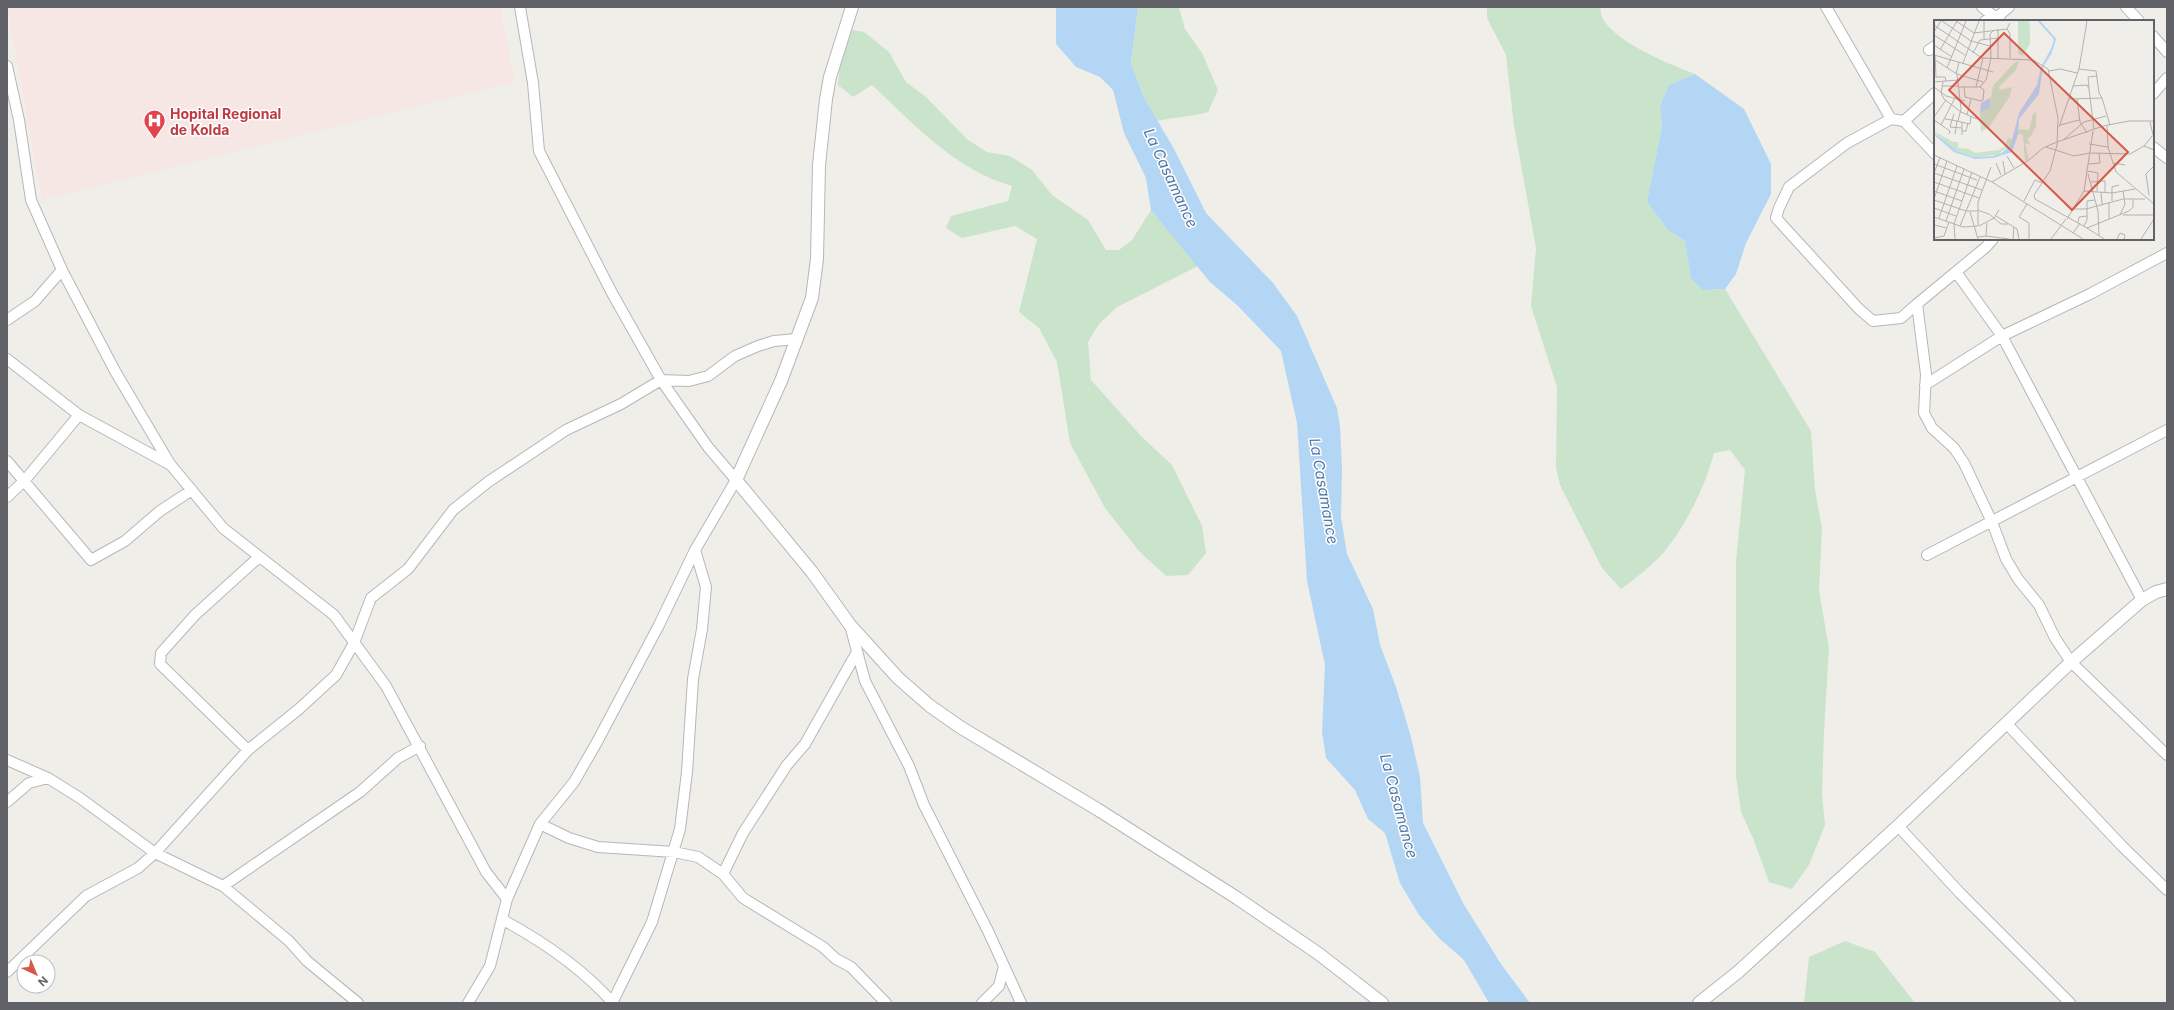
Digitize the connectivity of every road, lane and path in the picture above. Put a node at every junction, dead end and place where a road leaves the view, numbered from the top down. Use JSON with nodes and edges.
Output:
{"nodes":[{"id":1,"x":520,"y":7,"type":"edge"},
{"id":2,"x":852,"y":7,"type":"edge"},
{"id":3,"x":1826,"y":7,"type":"edge"},
{"id":4,"x":1982,"y":7,"type":"edge"},
{"id":5,"x":2009,"y":7,"type":"edge"},
{"id":6,"x":2126,"y":7,"type":"edge"},
{"id":7,"x":1998,"y":20,"type":"edge"},
{"id":8,"x":2138,"y":20,"type":"edge"},
{"id":9,"x":2154,"y":37,"type":"edge"},
{"id":10,"x":2167,"y":52,"type":"edge"},
{"id":11,"x":7,"y":66,"type":"edge"},
{"id":12,"x":2167,"y":78,"type":"edge"},
{"id":13,"x":2154,"y":93,"type":"edge"},
{"id":14,"x":1934,"y":94,"type":"edge"},
{"id":15,"x":1891,"y":119,"type":"junction"},
{"id":16,"x":1904,"y":121,"type":"junction"},
{"id":17,"x":2154,"y":148,"type":"edge"},
{"id":18,"x":1934,"y":153,"type":"edge"},
{"id":19,"x":2167,"y":158,"type":"edge"},
{"id":20,"x":1986,"y":243,"type":"edge"},
{"id":21,"x":2167,"y":253,"type":"edge"},
{"id":22,"x":62,"y":270,"type":"junction"},
{"id":23,"x":1956,"y":272,"type":"junction"},
{"id":24,"x":1917,"y":304,"type":"junction"},
{"id":25,"x":7,"y":320,"type":"edge"},
{"id":26,"x":2002,"y":336,"type":"junction"},
{"id":27,"x":797,"y":339,"type":"junction"},
{"id":28,"x":7,"y":359,"type":"edge"},
{"id":29,"x":661,"y":380,"type":"junction"},
{"id":30,"x":1925,"y":385,"type":"junction"},
{"id":31,"x":79,"y":415,"type":"junction"},
{"id":32,"x":2167,"y":430,"type":"edge"},
{"id":33,"x":7,"y":461,"type":"edge"},
{"id":34,"x":170,"y":464,"type":"junction"},
{"id":35,"x":2076,"y":477,"type":"junction"},
{"id":36,"x":25,"y":480,"type":"junction"},
{"id":37,"x":736,"y":480,"type":"junction"},
{"id":38,"x":192,"y":490,"type":"junction"},
{"id":39,"x":7,"y":497,"type":"edge"},
{"id":40,"x":1992,"y":522,"type":"junction"},
{"id":41,"x":695,"y":550,"type":"junction"},
{"id":42,"x":1927,"y":555,"type":"dead end"},
{"id":43,"x":259,"y":558,"type":"junction"},
{"id":44,"x":2167,"y":589,"type":"edge"},
{"id":45,"x":2142,"y":600,"type":"junction"},
{"id":46,"x":850,"y":625,"type":"junction"},
{"id":47,"x":354,"y":643,"type":"junction"},
{"id":48,"x":857,"y":652,"type":"junction"},
{"id":49,"x":2071,"y":662,"type":"junction"},
{"id":50,"x":2008,"y":724,"type":"junction"},
{"id":51,"x":420,"y":746,"type":"junction"},
{"id":52,"x":248,"y":750,"type":"junction"},
{"id":53,"x":2167,"y":755,"type":"edge"},
{"id":54,"x":7,"y":760,"type":"edge"},
{"id":55,"x":48,"y":778,"type":"junction"},
{"id":56,"x":7,"y":802,"type":"edge"},
{"id":57,"x":540,"y":824,"type":"junction"},
{"id":58,"x":1898,"y":826,"type":"junction"},
{"id":59,"x":674,"y":852,"type":"junction"},
{"id":60,"x":155,"y":853,"type":"junction"},
{"id":61,"x":723,"y":874,"type":"junction"},
{"id":62,"x":223,"y":886,"type":"junction"},
{"id":63,"x":2167,"y":890,"type":"edge"},
{"id":64,"x":507,"y":899,"type":"junction"},
{"id":65,"x":503,"y":920,"type":"junction"},
{"id":66,"x":1004,"y":966,"type":"junction"},
{"id":67,"x":7,"y":972,"type":"edge"},
{"id":68,"x":358,"y":1003,"type":"edge"},
{"id":69,"x":468,"y":1003,"type":"edge"},
{"id":70,"x":613,"y":1003,"type":"edge"},
{"id":71,"x":886,"y":1003,"type":"edge"},
{"id":72,"x":982,"y":1003,"type":"edge"},
{"id":73,"x":1021,"y":1003,"type":"edge"},
{"id":74,"x":1382,"y":1003,"type":"edge"},
{"id":75,"x":1699,"y":1003,"type":"edge"},
{"id":76,"x":2070,"y":1003,"type":"edge"}],
"edges":[{"from":1,"to":29,"type":"street"},
{"from":2,"to":27,"type":"street"},
{"from":3,"to":15,"type":"street"},
{"from":4,"to":7,"type":"street"},
{"from":5,"to":7,"type":"street"},
{"from":6,"to":8,"type":"street"},
{"from":9,"to":10,"type":"street"},
{"from":11,"to":22,"type":"street"},
{"from":12,"to":13,"type":"street"},
{"from":14,"to":16,"type":"street"},
{"from":15,"to":16,"type":"street"},
{"from":15,"to":24,"type":"street"},
{"from":16,"to":18,"type":"street"},
{"from":17,"to":19,"type":"street"},
{"from":20,"to":23,"type":"street"},
{"from":21,"to":26,"type":"street"},
{"from":22,"to":25,"type":"street"},
{"from":22,"to":34,"type":"street"},
{"from":23,"to":24,"type":"street"},
{"from":23,"to":26,"type":"street"},
{"from":24,"to":30,"type":"street"},
{"from":26,"to":30,"type":"street"},
{"from":26,"to":35,"type":"street"},
{"from":27,"to":29,"type":"street"},
{"from":27,"to":37,"type":"street"},
{"from":28,"to":31,"type":"street"},
{"from":29,"to":37,"type":"street"},
{"from":29,"to":47,"type":"street"},
{"from":30,"to":40,"type":"street"},
{"from":31,"to":34,"type":"street"},
{"from":31,"to":36,"type":"street"},
{"from":32,"to":35,"type":"street"},
{"from":33,"to":36,"type":"street"},
{"from":34,"to":38,"type":"street"},
{"from":35,"to":40,"type":"street"},
{"from":35,"to":45,"type":"street"},
{"from":36,"to":38,"type":"street"},
{"from":36,"to":39,"type":"street"},
{"from":37,"to":41,"type":"street"},
{"from":37,"to":46,"type":"street"},
{"from":38,"to":43,"type":"street"},
{"from":40,"to":42,"type":"street"},
{"from":40,"to":49,"type":"street"},
{"from":41,"to":57,"type":"street"},
{"from":41,"to":59,"type":"street"},
{"from":43,"to":47,"type":"street"},
{"from":43,"to":52,"type":"street"},
{"from":44,"to":45,"type":"street"},
{"from":45,"to":49,"type":"street"},
{"from":46,"to":48,"type":"street"},
{"from":46,"to":74,"type":"street"},
{"from":47,"to":51,"type":"street"},
{"from":47,"to":52,"type":"street"},
{"from":48,"to":61,"type":"street"},
{"from":48,"to":66,"type":"street"},
{"from":49,"to":50,"type":"street"},
{"from":49,"to":53,"type":"street"},
{"from":50,"to":58,"type":"street"},
{"from":50,"to":63,"type":"street"},
{"from":51,"to":62,"type":"street"},
{"from":51,"to":64,"type":"street"},
{"from":52,"to":60,"type":"street"},
{"from":54,"to":55,"type":"street"},
{"from":55,"to":56,"type":"street"},
{"from":55,"to":60,"type":"street"},
{"from":57,"to":59,"type":"street"},
{"from":57,"to":64,"type":"street"},
{"from":58,"to":75,"type":"street"},
{"from":58,"to":76,"type":"street"},
{"from":59,"to":61,"type":"street"},
{"from":59,"to":70,"type":"street"},
{"from":60,"to":62,"type":"street"},
{"from":60,"to":67,"type":"street"},
{"from":61,"to":71,"type":"street"},
{"from":62,"to":68,"type":"street"},
{"from":64,"to":65,"type":"street"},
{"from":65,"to":69,"type":"street"},
{"from":65,"to":70,"type":"street"},
{"from":66,"to":72,"type":"street"},
{"from":66,"to":73,"type":"street"}]}
